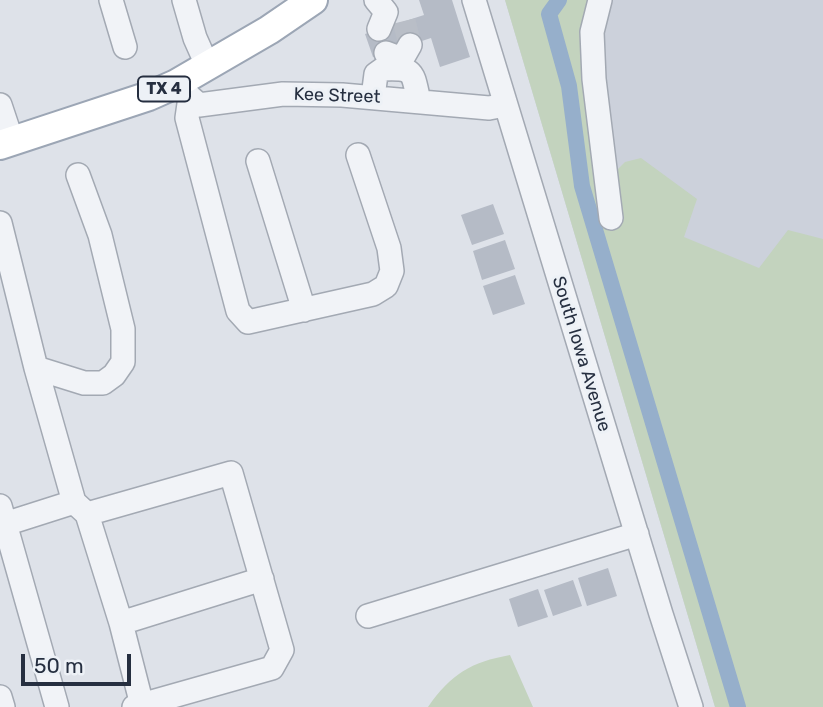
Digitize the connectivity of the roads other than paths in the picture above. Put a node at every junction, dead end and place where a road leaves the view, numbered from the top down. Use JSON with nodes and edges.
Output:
{"nodes":[{"id":1,"x":111,"y":0,"type":"edge"},
{"id":2,"x":184,"y":0,"type":"edge"},
{"id":3,"x":313,"y":0,"type":"edge"},
{"id":4,"x":474,"y":0,"type":"edge"},
{"id":5,"x":600,"y":0,"type":"edge"},
{"id":6,"x":125,"y":47,"type":"dead end"},
{"id":7,"x":207,"y":65,"type":"junction"},
{"id":8,"x":183,"y":90,"type":"junction"},
{"id":9,"x":373,"y":97,"type":"junction"},
{"id":10,"x":419,"y":101,"type":"junction"},
{"id":11,"x":505,"y":104,"type":"junction"},
{"id":12,"x":0,"y":105,"type":"edge"},
{"id":13,"x":6,"y":143,"type":"edge"},
{"id":14,"x":358,"y":155,"type":"dead end"},
{"id":15,"x":258,"y":161,"type":"dead end"},
{"id":16,"x":78,"y":175,"type":"dead end"},
{"id":17,"x":611,"y":218,"type":"dead end"},
{"id":18,"x":0,"y":223,"type":"edge"},
{"id":19,"x":304,"y":310,"type":"junction"},
{"id":20,"x":36,"y":368,"type":"junction"},
{"id":21,"x":81,"y":508,"type":"junction"},
{"id":22,"x":3,"y":515,"type":"edge"},
{"id":23,"x":637,"y":534,"type":"junction"},
{"id":24,"x":262,"y":579,"type":"junction"},
{"id":25,"x":368,"y":616,"type":"dead end"},
{"id":26,"x":121,"y":623,"type":"junction"},
{"id":27,"x":0,"y":697,"type":"edge"},
{"id":28,"x":138,"y":706,"type":"edge"},
{"id":29,"x":3,"y":707,"type":"edge"},
{"id":30,"x":57,"y":707,"type":"edge"},
{"id":31,"x":691,"y":707,"type":"edge"}],
"edges":[{"from":1,"to":6,"type":"street"},
{"from":2,"to":7,"type":"street"},
{"from":3,"to":7,"type":"main road","number":"TX 4"},
{"from":4,"to":11,"type":"street","name":"South Iowa Avenue"},
{"from":5,"to":17,"type":"street"},
{"from":7,"to":8,"type":"main road","number":"TX 4"},
{"from":8,"to":9,"type":"street","name":"Kee Street"},
{"from":8,"to":13,"type":"main road","number":"TX 4"},
{"from":8,"to":19,"type":"street"},
{"from":9,"to":10,"type":"street","name":"Kee Street"},
{"from":9,"to":10,"type":"street"},
{"from":10,"to":11,"type":"street","name":"Kee Street"},
{"from":11,"to":23,"type":"street","name":"South Iowa Avenue"},
{"from":12,"to":13,"type":"street"},
{"from":14,"to":19,"type":"street"},
{"from":15,"to":19,"type":"street"},
{"from":16,"to":20,"type":"street"},
{"from":18,"to":20,"type":"street"},
{"from":20,"to":21,"type":"street"},
{"from":21,"to":22,"type":"street"},
{"from":21,"to":24,"type":"street"},
{"from":21,"to":26,"type":"street"},
{"from":22,"to":30,"type":"street"},
{"from":23,"to":25,"type":"street"},
{"from":23,"to":31,"type":"street","name":"South Iowa Avenue"},
{"from":24,"to":26,"type":"street"},
{"from":24,"to":28,"type":"street"},
{"from":26,"to":28,"type":"street"},
{"from":27,"to":29,"type":"street"}]}
